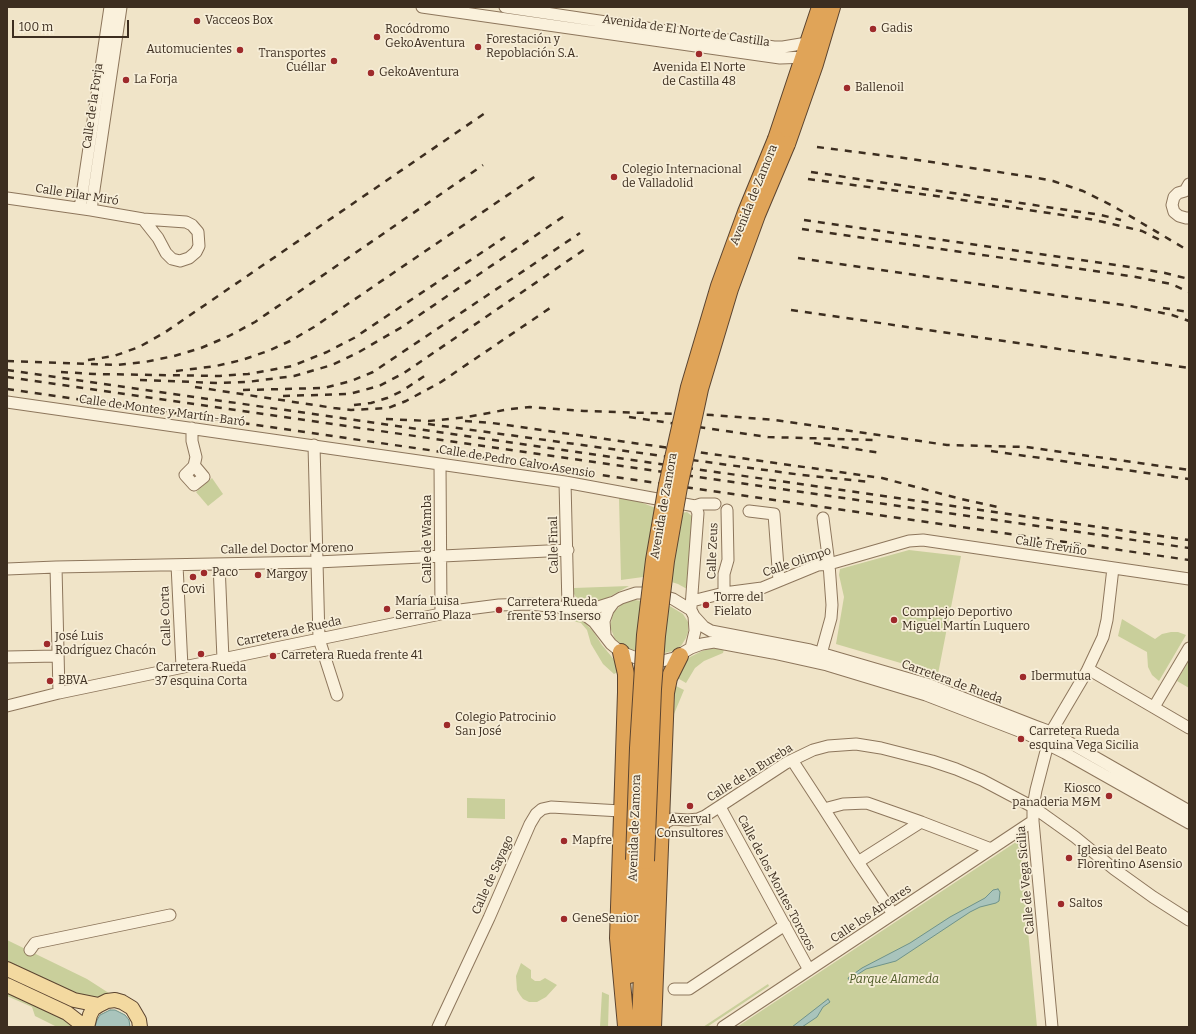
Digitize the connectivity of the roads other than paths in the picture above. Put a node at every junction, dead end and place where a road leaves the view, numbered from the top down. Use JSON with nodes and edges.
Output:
{"nodes":[{"id":1,"x":110,"y":7,"type":"edge"},
{"id":2,"x":121,"y":7,"type":"edge"},
{"id":3,"x":422,"y":7,"type":"edge"},
{"id":4,"x":505,"y":7,"type":"edge"},
{"id":5,"x":820,"y":7,"type":"edge"},
{"id":6,"x":832,"y":7,"type":"edge"},
{"id":7,"x":813,"y":49,"type":"junction"},
{"id":8,"x":780,"y":58,"type":"junction"},
{"id":9,"x":796,"y":82,"type":"junction"},
{"id":10,"x":782,"y":141,"type":"junction"},
{"id":11,"x":1189,"y":184,"type":"edge"},
{"id":12,"x":7,"y":198,"type":"edge"},
{"id":13,"x":86,"y":209,"type":"junction"},
{"id":14,"x":1189,"y":218,"type":"edge"},
{"id":15,"x":143,"y":219,"type":"junction"},
{"id":16,"x":7,"y":402,"type":"edge"},
{"id":17,"x":192,"y":428,"type":"junction"},
{"id":18,"x":314,"y":445,"type":"junction"},
{"id":19,"x":440,"y":464,"type":"junction"},
{"id":20,"x":194,"y":465,"type":"dead end"},
{"id":21,"x":566,"y":482,"type":"junction"},
{"id":22,"x":715,"y":504,"type":"dead end"},
{"id":23,"x":695,"y":506,"type":"junction"},
{"id":24,"x":727,"y":510,"type":"dead end"},
{"id":25,"x":749,"y":511,"type":"dead end"},
{"id":26,"x":823,"y":518,"type":"dead end"},
{"id":27,"x":910,"y":541,"type":"joint"},
{"id":28,"x":568,"y":550,"type":"junction"},
{"id":29,"x":441,"y":557,"type":"junction"},
{"id":30,"x":317,"y":562,"type":"junction"},
{"id":31,"x":219,"y":564,"type":"junction"},
{"id":32,"x":829,"y":564,"type":"junction"},
{"id":33,"x":177,"y":565,"type":"junction"},
{"id":34,"x":56,"y":567,"type":"junction"},
{"id":35,"x":1113,"y":568,"type":"junction"},
{"id":36,"x":7,"y":569,"type":"edge"},
{"id":37,"x":1189,"y":579,"type":"edge"},
{"id":38,"x":779,"y":581,"type":"junction"},
{"id":39,"x":724,"y":593,"type":"junction"},
{"id":40,"x":614,"y":602,"type":"junction"},
{"id":41,"x":573,"y":608,"type":"junction"},
{"id":42,"x":692,"y":609,"type":"junction"},
{"id":43,"x":441,"y":614,"type":"junction"},
{"id":44,"x":605,"y":635,"type":"junction"},
{"id":45,"x":320,"y":639,"type":"junction"},
{"id":46,"x":1189,"y":648,"type":"edge"},
{"id":47,"x":621,"y":652,"type":"junction"},
{"id":48,"x":686,"y":652,"type":"junction"},
{"id":49,"x":821,"y":654,"type":"junction"},
{"id":50,"x":58,"y":656,"type":"junction"},
{"id":51,"x":7,"y":657,"type":"edge"},
{"id":52,"x":223,"y":659,"type":"junction"},
{"id":53,"x":182,"y":667,"type":"junction"},
{"id":54,"x":1088,"y":669,"type":"junction"},
{"id":55,"x":59,"y":693,"type":"junction"},
{"id":56,"x":337,"y":695,"type":"dead end"},
{"id":57,"x":7,"y":706,"type":"edge"},
{"id":58,"x":1154,"y":707,"type":"junction"},
{"id":59,"x":1189,"y":728,"type":"edge"},
{"id":60,"x":1051,"y":732,"type":"junction"},
{"id":61,"x":1047,"y":744,"type":"junction"},
{"id":62,"x":792,"y":760,"type":"junction"},
{"id":63,"x":720,"y":807,"type":"junction"},
{"id":64,"x":1034,"y":807,"type":"junction"},
{"id":65,"x":824,"y":809,"type":"junction"},
{"id":66,"x":622,"y":811,"type":"junction"},
{"id":67,"x":1189,"y":811,"type":"edge"},
{"id":68,"x":1033,"y":821,"type":"junction"},
{"id":69,"x":921,"y":822,"type":"junction"},
{"id":70,"x":1189,"y":823,"type":"edge"},
{"id":71,"x":661,"y":825,"type":"junction"},
{"id":72,"x":991,"y":849,"type":"junction"},
{"id":73,"x":858,"y":862,"type":"junction"},
{"id":74,"x":893,"y":914,"type":"junction"},
{"id":75,"x":170,"y":915,"type":"dead end"},
{"id":76,"x":1189,"y":920,"type":"edge"},
{"id":77,"x":785,"y":926,"type":"junction"},
{"id":78,"x":30,"y":950,"type":"dead end"},
{"id":79,"x":7,"y":969,"type":"edge"},
{"id":80,"x":809,"y":970,"type":"junction"},
{"id":81,"x":7,"y":985,"type":"edge"},
{"id":82,"x":674,"y":989,"type":"dead end"},
{"id":83,"x":99,"y":1005,"type":"junction"},
{"id":84,"x":86,"y":1027,"type":"edge"},
{"id":85,"x":140,"y":1027,"type":"edge"},
{"id":86,"x":438,"y":1027,"type":"edge"},
{"id":87,"x":630,"y":1027,"type":"edge"},
{"id":88,"x":653,"y":1027,"type":"edge"},
{"id":89,"x":723,"y":1027,"type":"edge"},
{"id":90,"x":1052,"y":1027,"type":"edge"}],
"edges":[{"from":1,"to":13,"type":"street","name":"Calle de la Forja"},
{"from":2,"to":13,"type":"street","name":"Calle de la Forja"},
{"from":3,"to":8,"type":"street","name":"Avenida de El Norte de Castilla"},
{"from":4,"to":7,"type":"street","name":"Avenida de El Norte de Castilla"},
{"from":5,"to":7,"type":"highway","name":"Avenida de Zamora"},
{"from":6,"to":7,"type":"highway","name":"Avenida de Zamora"},
{"from":7,"to":8,"type":"street","name":"Avenida de El Norte de Castilla"},
{"from":7,"to":9,"type":"highway","name":"Avenida de Zamora"},
{"from":7,"to":10,"type":"highway","name":"Avenida de Zamora"},
{"from":8,"to":9,"type":"street","name":"Avenida de El Norte de Castilla"},
{"from":9,"to":10,"type":"highway","name":"Avenida de Zamora"},
{"from":10,"to":87,"type":"highway","name":"Avenida de Zamora","bridge":true},
{"from":11,"to":14,"type":"street"},
{"from":12,"to":13,"type":"street","name":"Calle Pilar Miró"},
{"from":13,"to":15,"type":"street","name":"Calle Pilar Miró"},
{"from":15,"to":15,"type":"street","name":"Calle Pilar Miró"},
{"from":16,"to":17,"type":"street","name":"Calle de Montes y Martín-Baró"},
{"from":17,"to":18,"type":"street","name":"Calle de Montes y Martín-Baró"},
{"from":17,"to":20,"type":"street"},
{"from":18,"to":19,"type":"street","name":"Calle de Pedro Calvo Asensio"},
{"from":18,"to":30,"type":"street"},
{"from":19,"to":21,"type":"street","name":"Calle de Pedro Calvo Asensio"},
{"from":19,"to":29,"type":"street","name":"Calle de Wamba"},
{"from":21,"to":23,"type":"street","name":"Calle de Pedro Calvo Asensio"},
{"from":21,"to":28,"type":"street","name":"Calle Final"},
{"from":22,"to":23,"type":"street","name":"Calle de Pedro Calvo Asensio"},
{"from":23,"to":42,"type":"street"},
{"from":24,"to":39,"type":"street","name":"Calle Zeus"},
{"from":25,"to":38,"type":"street"},
{"from":26,"to":32,"type":"street"},
{"from":27,"to":32,"type":"street","name":"Calle Olimpo"},
{"from":27,"to":35,"type":"street","name":"Calle Treviño"},
{"from":28,"to":29,"type":"street","name":"Calle del Doctor Moreno"},
{"from":28,"to":41,"type":"street","name":"Calle Final"},
{"from":29,"to":30,"type":"street","name":"Calle del Doctor Moreno"},
{"from":29,"to":43,"type":"street","name":"Calle de Wamba"},
{"from":30,"to":31,"type":"street","name":"Calle del Doctor Moreno"},
{"from":30,"to":45,"type":"street"},
{"from":31,"to":33,"type":"street","name":"Calle del Doctor Moreno"},
{"from":31,"to":52,"type":"street"},
{"from":32,"to":38,"type":"street","name":"Calle Olimpo"},
{"from":32,"to":49,"type":"street"},
{"from":33,"to":34,"type":"street","name":"Calle del Doctor Moreno"},
{"from":33,"to":53,"type":"street","name":"Calle Corta"},
{"from":34,"to":36,"type":"street","name":"Calle del Doctor Moreno"},
{"from":34,"to":50,"type":"street"},
{"from":35,"to":37,"type":"street","name":"Calle Treviño"},
{"from":35,"to":54,"type":"street","name":"Calle de Vega Sicilia"},
{"from":38,"to":39,"type":"street","name":"Calle Olimpo"},
{"from":39,"to":42,"type":"street","name":"Calle Olimpo"},
{"from":40,"to":41,"type":"street","name":"Carretera de Rueda"},
{"from":40,"to":42,"type":"street"},
{"from":40,"to":44,"type":"street"},
{"from":41,"to":43,"type":"street","name":"Carretera de Rueda"},
{"from":41,"to":44,"type":"street"},
{"from":42,"to":48,"type":"street"},
{"from":42,"to":49,"type":"street","name":"Carretera de Rueda"},
{"from":43,"to":45,"type":"street","name":"Carretera de Rueda"},
{"from":44,"to":47,"type":"street"},
{"from":45,"to":52,"type":"street","name":"Carretera de Rueda"},
{"from":45,"to":56,"type":"street"},
{"from":46,"to":58,"type":"street"},
{"from":47,"to":48,"type":"street"},
{"from":47,"to":66,"type":"highway"},
{"from":48,"to":61,"type":"street","name":"Carretera de Rueda"},
{"from":48,"to":71,"type":"highway"},
{"from":49,"to":60,"type":"street","name":"Carretera de Rueda"},
{"from":50,"to":51,"type":"street"},
{"from":50,"to":55,"type":"street"},
{"from":52,"to":53,"type":"street","name":"Carretera de Rueda"},
{"from":53,"to":55,"type":"street","name":"Carretera de Rueda"},
{"from":54,"to":58,"type":"street"},
{"from":54,"to":60,"type":"street","name":"Calle de Vega Sicilia"},
{"from":55,"to":57,"type":"street","name":"Carretera de Rueda"},
{"from":58,"to":59,"type":"street"},
{"from":60,"to":61,"type":"street","name":"Calle de Vega Sicilia"},
{"from":60,"to":67,"type":"street","name":"Carretera de Rueda"},
{"from":61,"to":64,"type":"street","name":"Calle de Vega Sicilia"},
{"from":61,"to":70,"type":"street","name":"Carretera de Rueda"},
{"from":62,"to":63,"type":"street","name":"Calle de la Bureba"},
{"from":62,"to":64,"type":"street","name":"Calle de la Bureba"},
{"from":62,"to":65,"type":"street"},
{"from":63,"to":71,"type":"street","name":"Calle de la Bureba"},
{"from":63,"to":77,"type":"street","name":"Calle de los Montes Torozos"},
{"from":64,"to":68,"type":"street","name":"Calle de Vega Sicilia"},
{"from":64,"to":76,"type":"street","name":"Calle de la Bureba"},
{"from":65,"to":69,"type":"street"},
{"from":65,"to":73,"type":"street"},
{"from":66,"to":86,"type":"street","name":"Calle de Sayago"},
{"from":66,"to":87,"type":"highway"},
{"from":68,"to":72,"type":"street","name":"Calle los Ancares"},
{"from":68,"to":90,"type":"street","name":"Calle de Vega Sicilia"},
{"from":69,"to":72,"type":"street"},
{"from":69,"to":73,"type":"street"},
{"from":71,"to":88,"type":"highway"},
{"from":72,"to":74,"type":"street","name":"Calle los Ancares"},
{"from":73,"to":74,"type":"street"},
{"from":74,"to":80,"type":"street","name":"Calle los Ancares"},
{"from":75,"to":78,"type":"street"},
{"from":77,"to":80,"type":"street","name":"Calle de los Montes Torozos"},
{"from":77,"to":82,"type":"street"},
{"from":79,"to":83,"type":"main road"},
{"from":80,"to":89,"type":"street","name":"Calle los Ancares"},
{"from":81,"to":84,"type":"main road"},
{"from":83,"to":84,"type":"main road"},
{"from":83,"to":85,"type":"main road"}]}
